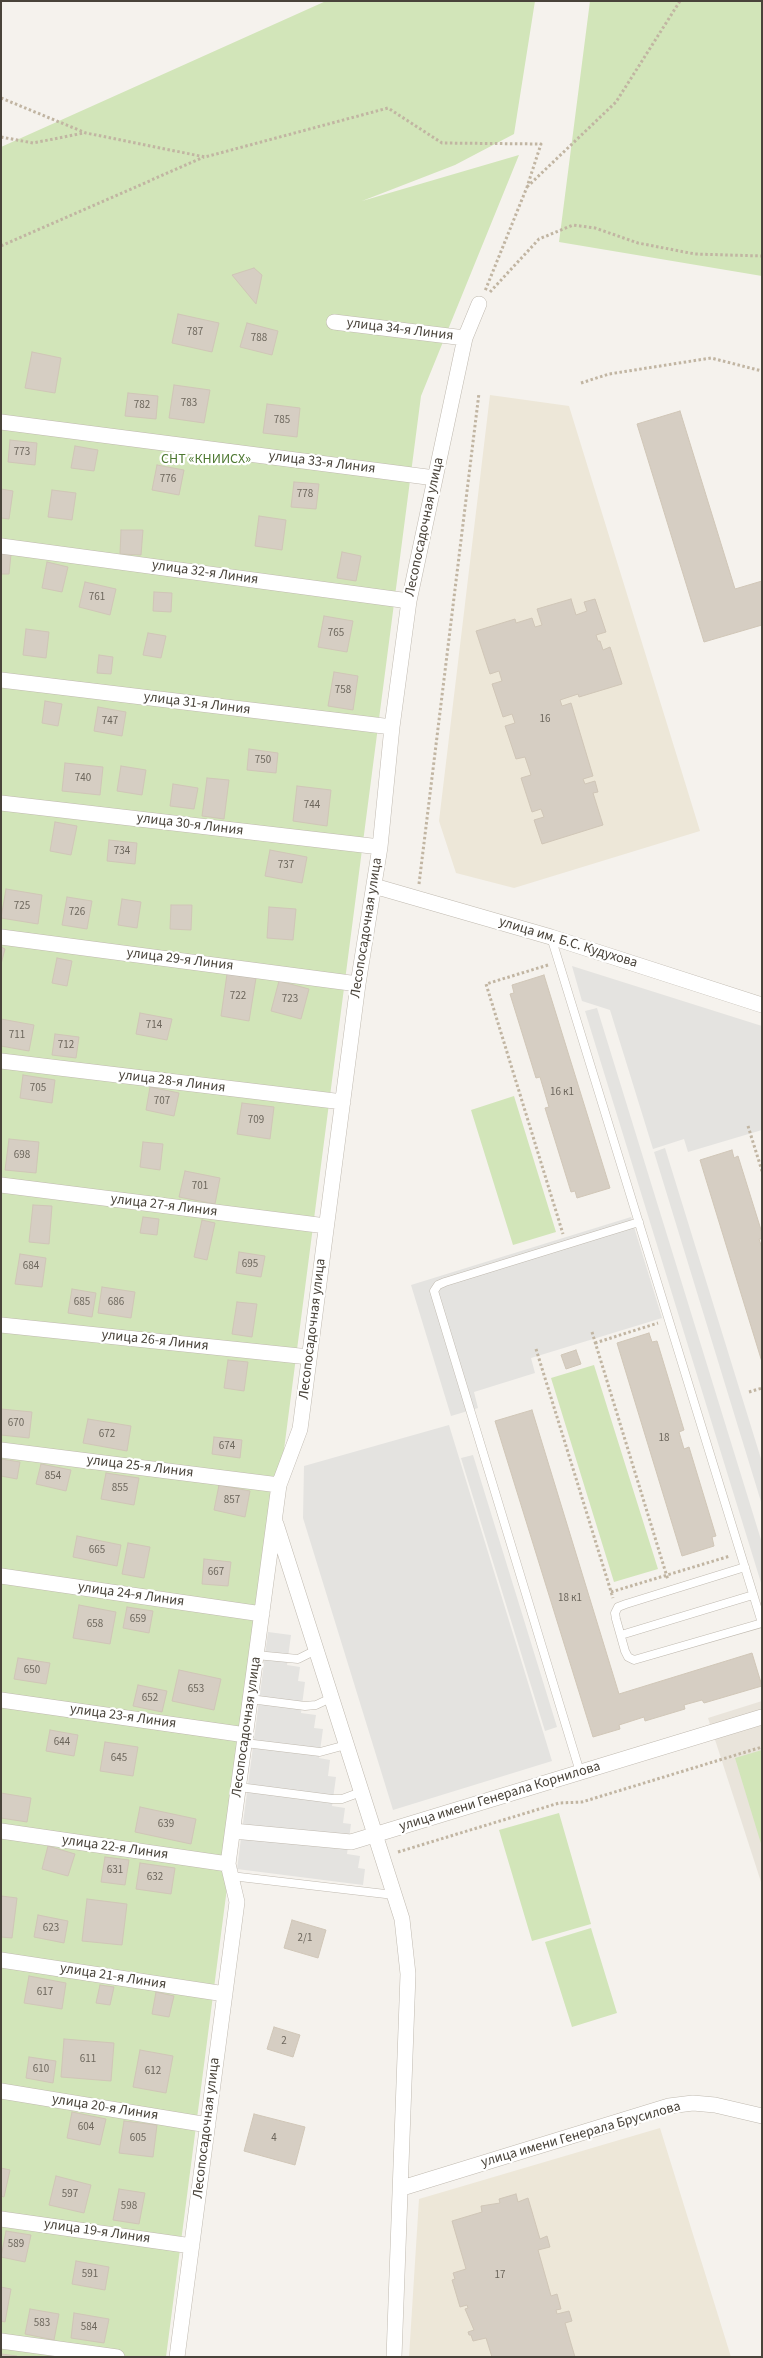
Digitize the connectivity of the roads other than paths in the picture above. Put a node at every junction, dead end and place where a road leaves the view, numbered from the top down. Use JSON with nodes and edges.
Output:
{"nodes":[{"id":1,"x":479,"y":304,"type":"road end"},
{"id":2,"x":334,"y":322,"type":"dead end"},
{"id":3,"x":465,"y":338,"type":"junction"},
{"id":4,"x":1,"y":422,"type":"edge"},
{"id":5,"x":435,"y":478,"type":"junction"},
{"id":6,"x":1,"y":546,"type":"edge"},
{"id":7,"x":409,"y":600,"type":"junction"},
{"id":8,"x":1,"y":680,"type":"edge"},
{"id":9,"x":392,"y":727,"type":"junction"},
{"id":10,"x":1,"y":803,"type":"edge"},
{"id":11,"x":380,"y":847,"type":"junction"},
{"id":12,"x":374,"y":886,"type":"junction"},
{"id":13,"x":1,"y":937,"type":"edge"},
{"id":14,"x":551,"y":937,"type":"junction"},
{"id":15,"x":358,"y":984,"type":"junction"},
{"id":16,"x":762,"y":1004,"type":"edge"},
{"id":17,"x":1,"y":1062,"type":"edge"},
{"id":18,"x":343,"y":1102,"type":"junction"},
{"id":19,"x":1,"y":1185,"type":"edge"},
{"id":20,"x":639,"y":1222,"type":"junction"},
{"id":21,"x":326,"y":1226,"type":"junction"},
{"id":22,"x":1,"y":1325,"type":"edge"},
{"id":23,"x":309,"y":1357,"type":"junction"},
{"id":24,"x":1,"y":1450,"type":"edge"},
{"id":25,"x":279,"y":1484,"type":"junction"},
{"id":26,"x":274,"y":1520,"type":"junction"},
{"id":27,"x":745,"y":1567,"type":"junction"},
{"id":28,"x":1,"y":1576,"type":"edge"},
{"id":29,"x":753,"y":1595,"type":"junction"},
{"id":30,"x":262,"y":1614,"type":"junction"},
{"id":31,"x":762,"y":1623,"type":"edge"},
{"id":32,"x":620,"y":1635,"type":"junction"},
{"id":33,"x":316,"y":1650,"type":"junction"},
{"id":34,"x":256,"y":1655,"type":"junction"},
{"id":35,"x":331,"y":1698,"type":"junction"},
{"id":36,"x":250,"y":1699,"type":"junction"},
{"id":37,"x":1,"y":1700,"type":"edge"},
{"id":38,"x":762,"y":1717,"type":"edge"},
{"id":39,"x":245,"y":1739,"type":"junction"},
{"id":40,"x":346,"y":1745,"type":"junction"},
{"id":41,"x":580,"y":1772,"type":"junction"},
{"id":42,"x":239,"y":1787,"type":"junction"},
{"id":43,"x":361,"y":1792,"type":"junction"},
{"id":44,"x":1,"y":1831,"type":"edge"},
{"id":45,"x":233,"y":1831,"type":"junction"},
{"id":46,"x":375,"y":1835,"type":"junction"},
{"id":47,"x":230,"y":1870,"type":"junction"},
{"id":48,"x":394,"y":1895,"type":"junction"},
{"id":49,"x":1,"y":1960,"type":"edge"},
{"id":50,"x":225,"y":1994,"type":"junction"},
{"id":51,"x":1,"y":2091,"type":"edge"},
{"id":52,"x":762,"y":2116,"type":"edge"},
{"id":53,"x":208,"y":2125,"type":"junction"},
{"id":54,"x":402,"y":2188,"type":"junction"},
{"id":55,"x":1,"y":2218,"type":"edge"},
{"id":56,"x":192,"y":2246,"type":"junction"},
{"id":57,"x":1,"y":2342,"type":"edge"},
{"id":58,"x":117,"y":2357,"type":"edge"},
{"id":59,"x":177,"y":2357,"type":"edge"},
{"id":60,"x":394,"y":2357,"type":"edge"}],
"edges":[{"from":1,"to":3,"type":"street","name":"Лесопосадочная улица"},
{"from":2,"to":3,"type":"street","name":"улица 34-я Линия"},
{"from":3,"to":5,"type":"street","name":"Лесопосадочная улица"},
{"from":4,"to":5,"type":"street","name":"улица 33-я Линия"},
{"from":5,"to":7,"type":"street","name":"Лесопосадочная улица"},
{"from":6,"to":7,"type":"street","name":"улица 32-я Линия"},
{"from":7,"to":9,"type":"street","name":"Лесопосадочная улица"},
{"from":8,"to":9,"type":"street","name":"улица 31-я Линия"},
{"from":9,"to":11,"type":"street","name":"Лесопосадочная улица"},
{"from":10,"to":11,"type":"street","name":"улица 30-я Линия"},
{"from":11,"to":12,"type":"street","name":"Лесопосадочная улица"},
{"from":12,"to":14,"type":"street","name":"улица им. Б.С. Кудухова"},
{"from":12,"to":15,"type":"street","name":"Лесопосадочная улица"},
{"from":13,"to":15,"type":"street","name":"улица 29-я Линия"},
{"from":14,"to":16,"type":"street","name":"улица им. Б.С. Кудухова"},
{"from":14,"to":20,"type":"lane"},
{"from":15,"to":18,"type":"street","name":"Лесопосадочная улица"},
{"from":17,"to":18,"type":"street","name":"улица 28-я Линия"},
{"from":18,"to":21,"type":"street","name":"Лесопосадочная улица"},
{"from":19,"to":21,"type":"street","name":"улица 27-я Линия"},
{"from":20,"to":27,"type":"lane"},
{"from":20,"to":41,"type":"lane"},
{"from":21,"to":23,"type":"street","name":"Лесопосадочная улица"},
{"from":22,"to":23,"type":"street","name":"улица 26-я Линия"},
{"from":23,"to":25,"type":"street","name":"Лесопосадочная улица"},
{"from":24,"to":25,"type":"street","name":"улица 25-я Линия"},
{"from":25,"to":26,"type":"street","name":"Лесопосадочная улица"},
{"from":26,"to":30,"type":"street","name":"Лесопосадочная улица"},
{"from":26,"to":33,"type":"street"},
{"from":27,"to":29,"type":"lane"},
{"from":27,"to":32,"type":"lane"},
{"from":28,"to":30,"type":"street","name":"улица 24-я Линия"},
{"from":29,"to":31,"type":"lane"},
{"from":29,"to":32,"type":"lane"},
{"from":30,"to":34,"type":"street","name":"Лесопосадочная улица"},
{"from":31,"to":32,"type":"lane"},
{"from":33,"to":34,"type":"lane"},
{"from":33,"to":35,"type":"street"},
{"from":34,"to":36,"type":"street","name":"Лесопосадочная улица"},
{"from":35,"to":36,"type":"lane"},
{"from":35,"to":40,"type":"street"},
{"from":36,"to":39,"type":"street","name":"Лесопосадочная улица"},
{"from":37,"to":39,"type":"street","name":"улица 23-я Линия"},
{"from":38,"to":41,"type":"street","name":"улица имени Генерала Корнилова"},
{"from":39,"to":40,"type":"lane"},
{"from":39,"to":42,"type":"street","name":"Лесопосадочная улица"},
{"from":40,"to":43,"type":"street"},
{"from":41,"to":46,"type":"street","name":"улица имени Генерала Корнилова"},
{"from":42,"to":43,"type":"lane"},
{"from":42,"to":45,"type":"street","name":"Лесопосадочная улица"},
{"from":43,"to":46,"type":"street"},
{"from":44,"to":47,"type":"street","name":"улица 22-я Линия"},
{"from":45,"to":46,"type":"street","name":"улица имени Генерала Корнилова"},
{"from":45,"to":47,"type":"street","name":"Лесопосадочная улица"},
{"from":46,"to":48,"type":"street"},
{"from":47,"to":48,"type":"lane"},
{"from":47,"to":50,"type":"street","name":"Лесопосадочная улица"},
{"from":48,"to":54,"type":"street"},
{"from":49,"to":50,"type":"street","name":"улица 21-я Линия"},
{"from":50,"to":53,"type":"street","name":"Лесопосадочная улица"},
{"from":51,"to":53,"type":"street","name":"улица 20-я Линия"},
{"from":52,"to":54,"type":"street","name":"улица имени Генерала Брусилова"},
{"from":53,"to":56,"type":"street","name":"Лесопосадочная улица"},
{"from":54,"to":60,"type":"street"},
{"from":55,"to":56,"type":"street","name":"улица 19-я Линия"},
{"from":56,"to":59,"type":"street","name":"Лесопосадочная улица"},
{"from":57,"to":58,"type":"street"}]}
